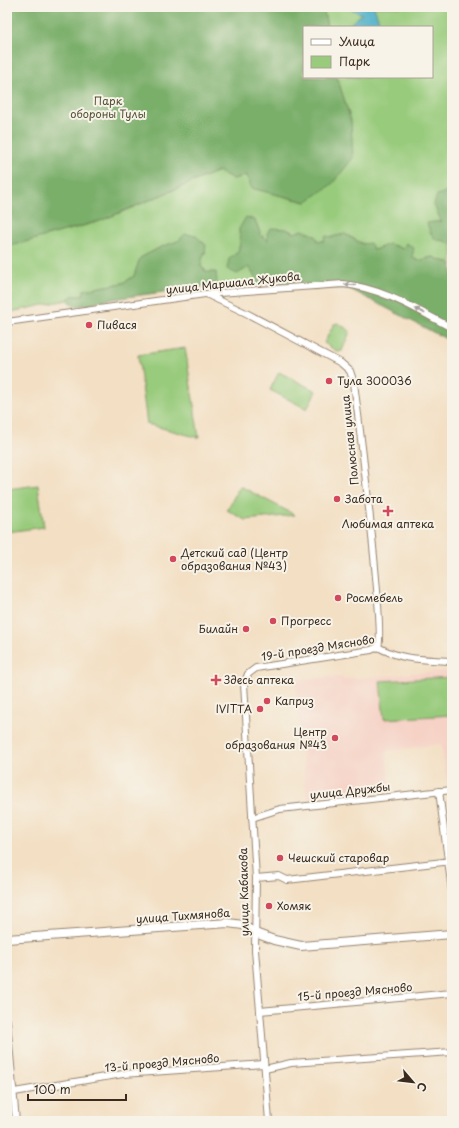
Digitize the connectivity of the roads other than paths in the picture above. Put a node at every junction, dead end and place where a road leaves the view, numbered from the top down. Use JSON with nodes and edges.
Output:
{"nodes":[{"id":1,"x":205,"y":294,"type":"junction"},
{"id":2,"x":7,"y":322,"type":"edge"},
{"id":3,"x":452,"y":328,"type":"edge"},
{"id":4,"x":378,"y":647,"type":"junction"},
{"id":5,"x":452,"y":661,"type":"edge"},
{"id":6,"x":256,"y":668,"type":"joint"},
{"id":7,"x":452,"y":790,"type":"edge"},
{"id":8,"x":440,"y":791,"type":"junction"},
{"id":9,"x":252,"y":818,"type":"junction"},
{"id":10,"x":451,"y":862,"type":"edge"},
{"id":11,"x":256,"y":878,"type":"junction"},
{"id":12,"x":452,"y":891,"type":"edge"},
{"id":13,"x":255,"y":933,"type":"junction"},
{"id":14,"x":452,"y":934,"type":"edge"},
{"id":15,"x":7,"y":939,"type":"edge"},
{"id":16,"x":452,"y":993,"type":"edge"},
{"id":17,"x":260,"y":1011,"type":"junction"},
{"id":18,"x":7,"y":1021,"type":"edge"},
{"id":19,"x":452,"y":1052,"type":"edge"},
{"id":20,"x":265,"y":1067,"type":"junction"},
{"id":21,"x":14,"y":1092,"type":"junction"},
{"id":22,"x":16,"y":1121,"type":"edge"},
{"id":23,"x":269,"y":1121,"type":"edge"}],
"edges":[{"from":1,"to":2,"type":"street","name":"улица Маршала Жукова"},
{"from":3,"to":1,"type":"street","name":"улица Маршала Жукова","one_way":true},
{"from":1,"to":4,"type":"street","name":"Полюсная улица"},
{"from":4,"to":5,"type":"street","name":"19-й проезд Мясново"},
{"from":4,"to":6,"type":"street","name":"19-й проезд Мясново"},
{"from":6,"to":9,"type":"street","name":"улица Кабакова"},
{"from":7,"to":8,"type":"street","name":"улица Дружбы"},
{"from":8,"to":9,"type":"street","name":"улица Дружбы"},
{"from":8,"to":10,"type":"street"},
{"from":9,"to":11,"type":"street","name":"улица Кабакова"},
{"from":10,"to":11,"type":"street"},
{"from":10,"to":12,"type":"street"},
{"from":11,"to":13,"type":"street","name":"улица Кабакова"},
{"from":13,"to":14,"type":"street","name":"улица Тихмянова"},
{"from":13,"to":15,"type":"street","name":"улица Тихмянова"},
{"from":13,"to":17,"type":"street","name":"улица Кабакова"},
{"from":16,"to":17,"type":"street","name":"15-й проезд Мясново"},
{"from":17,"to":20,"type":"street","name":"улица Кабакова"},
{"from":18,"to":21,"type":"street"},
{"from":19,"to":20,"type":"street","name":"13-й проезд Мясново"},
{"from":20,"to":21,"type":"street","name":"13-й проезд Мясново"},
{"from":20,"to":23,"type":"street","name":"улица Кабакова"},
{"from":21,"to":22,"type":"street"}]}
